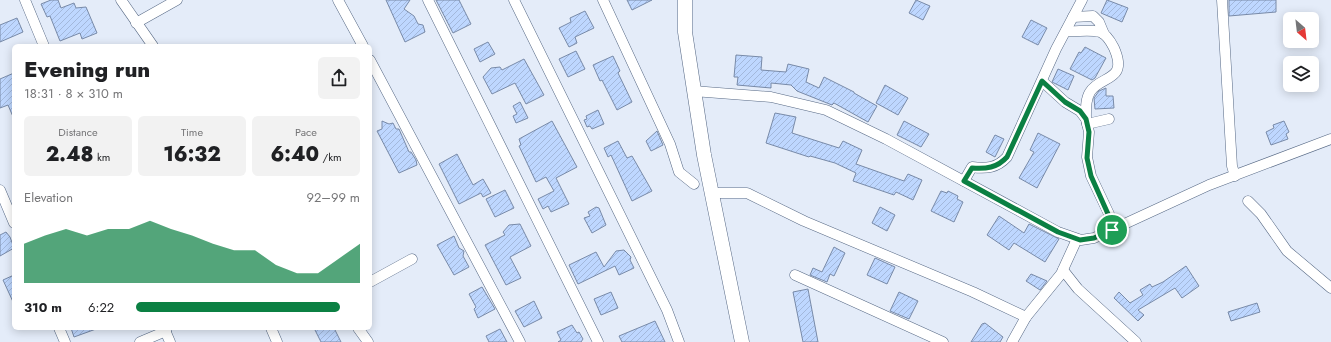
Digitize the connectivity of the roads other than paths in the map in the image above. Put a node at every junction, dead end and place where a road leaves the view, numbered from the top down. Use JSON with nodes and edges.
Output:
{"nodes":[{"id":1,"x":25,"y":0,"type":"edge"},
{"id":2,"x":121,"y":0,"type":"edge"},
{"id":3,"x":177,"y":0,"type":"edge"},
{"id":4,"x":338,"y":0,"type":"edge"},
{"id":5,"x":428,"y":0,"type":"edge"},
{"id":6,"x":514,"y":0,"type":"edge"},
{"id":7,"x":603,"y":0,"type":"edge"},
{"id":8,"x":685,"y":0,"type":"edge"},
{"id":9,"x":1082,"y":0,"type":"edge"},
{"id":10,"x":1222,"y":0,"type":"edge"},
{"id":11,"x":1073,"y":17,"type":"junction"},
{"id":12,"x":136,"y":23,"type":"junction"},
{"id":13,"x":1066,"y":31,"type":"junction"},
{"id":14,"x":1104,"y":34,"type":"junction"},
{"id":15,"x":43,"y":44,"type":"edge"},
{"id":16,"x":152,"y":44,"type":"edge"},
{"id":17,"x":362,"y":44,"type":"edge"},
{"id":18,"x":372,"y":64,"type":"edge"},
{"id":19,"x":1042,"y":81,"type":"junction"},
{"id":20,"x":693,"y":91,"type":"junction"},
{"id":21,"x":1109,"y":119,"type":"dead end"},
{"id":22,"x":1086,"y":122,"type":"junction"},
{"id":23,"x":1331,"y":139,"type":"edge"},
{"id":24,"x":1235,"y":176,"type":"junction"},
{"id":25,"x":964,"y":181,"type":"junction"},
{"id":26,"x":694,"y":184,"type":"dead end"},
{"id":27,"x":0,"y":190,"type":"edge"},
{"id":28,"x":712,"y":193,"type":"junction"},
{"id":29,"x":1248,"y":201,"type":"dead end"},
{"id":30,"x":12,"y":218,"type":"edge"},
{"id":31,"x":1112,"y":230,"type":"junction"},
{"id":32,"x":1077,"y":239,"type":"junction"},
{"id":33,"x":412,"y":259,"type":"dead end"},
{"id":34,"x":1063,"y":270,"type":"junction"},
{"id":35,"x":795,"y":275,"type":"dead end"},
{"id":36,"x":372,"y":281,"type":"edge"},
{"id":37,"x":1331,"y":288,"type":"edge"},
{"id":38,"x":1026,"y":317,"type":"junction"},
{"id":39,"x":60,"y":330,"type":"edge"},
{"id":40,"x":165,"y":330,"type":"edge"},
{"id":41,"x":272,"y":330,"type":"edge"},
{"id":42,"x":359,"y":330,"type":"edge"},
{"id":43,"x":65,"y":342,"type":"edge"},
{"id":44,"x":140,"y":342,"type":"edge"},
{"id":45,"x":170,"y":342,"type":"edge"},
{"id":46,"x":277,"y":342,"type":"edge"},
{"id":47,"x":368,"y":342,"type":"edge"},
{"id":48,"x":520,"y":342,"type":"edge"},
{"id":49,"x":598,"y":342,"type":"edge"},
{"id":50,"x":679,"y":342,"type":"edge"},
{"id":51,"x":742,"y":342,"type":"edge"},
{"id":52,"x":943,"y":342,"type":"edge"},
{"id":53,"x":1012,"y":342,"type":"edge"},
{"id":54,"x":1136,"y":342,"type":"edge"}],
"edges":[{"from":1,"to":15,"type":"street"},
{"from":2,"to":12,"type":"street"},
{"from":3,"to":12,"type":"street"},
{"from":4,"to":17,"type":"street"},
{"from":5,"to":49,"type":"street"},
{"from":6,"to":50,"type":"street"},
{"from":7,"to":26,"type":"street"},
{"from":8,"to":20,"type":"main road"},
{"from":9,"to":11,"type":"street"},
{"from":10,"to":24,"type":"street"},
{"from":11,"to":13,"type":"street"},
{"from":11,"to":14,"type":"street"},
{"from":12,"to":16,"type":"street"},
{"from":13,"to":14,"type":"street"},
{"from":13,"to":19,"type":"street"},
{"from":14,"to":22,"type":"street"},
{"from":18,"to":48,"type":"street"},
{"from":19,"to":22,"type":"street"},
{"from":19,"to":25,"type":"street"},
{"from":20,"to":25,"type":"street"},
{"from":20,"to":28,"type":"main road"},
{"from":21,"to":22,"type":"street"},
{"from":22,"to":31,"type":"street"},
{"from":23,"to":24,"type":"street"},
{"from":24,"to":31,"type":"street"},
{"from":25,"to":32,"type":"street"},
{"from":27,"to":30,"type":"street"},
{"from":28,"to":38,"type":"street"},
{"from":28,"to":51,"type":"main road"},
{"from":29,"to":37,"type":"street"},
{"from":31,"to":32,"type":"street"},
{"from":32,"to":34,"type":"street"},
{"from":33,"to":36,"type":"street"},
{"from":34,"to":38,"type":"street"},
{"from":34,"to":54,"type":"street"},
{"from":35,"to":52,"type":"street"},
{"from":38,"to":53,"type":"street"},
{"from":39,"to":43,"type":"street"},
{"from":40,"to":44,"type":"street"},
{"from":40,"to":45,"type":"street"},
{"from":41,"to":46,"type":"street"},
{"from":42,"to":47,"type":"street"}]}
